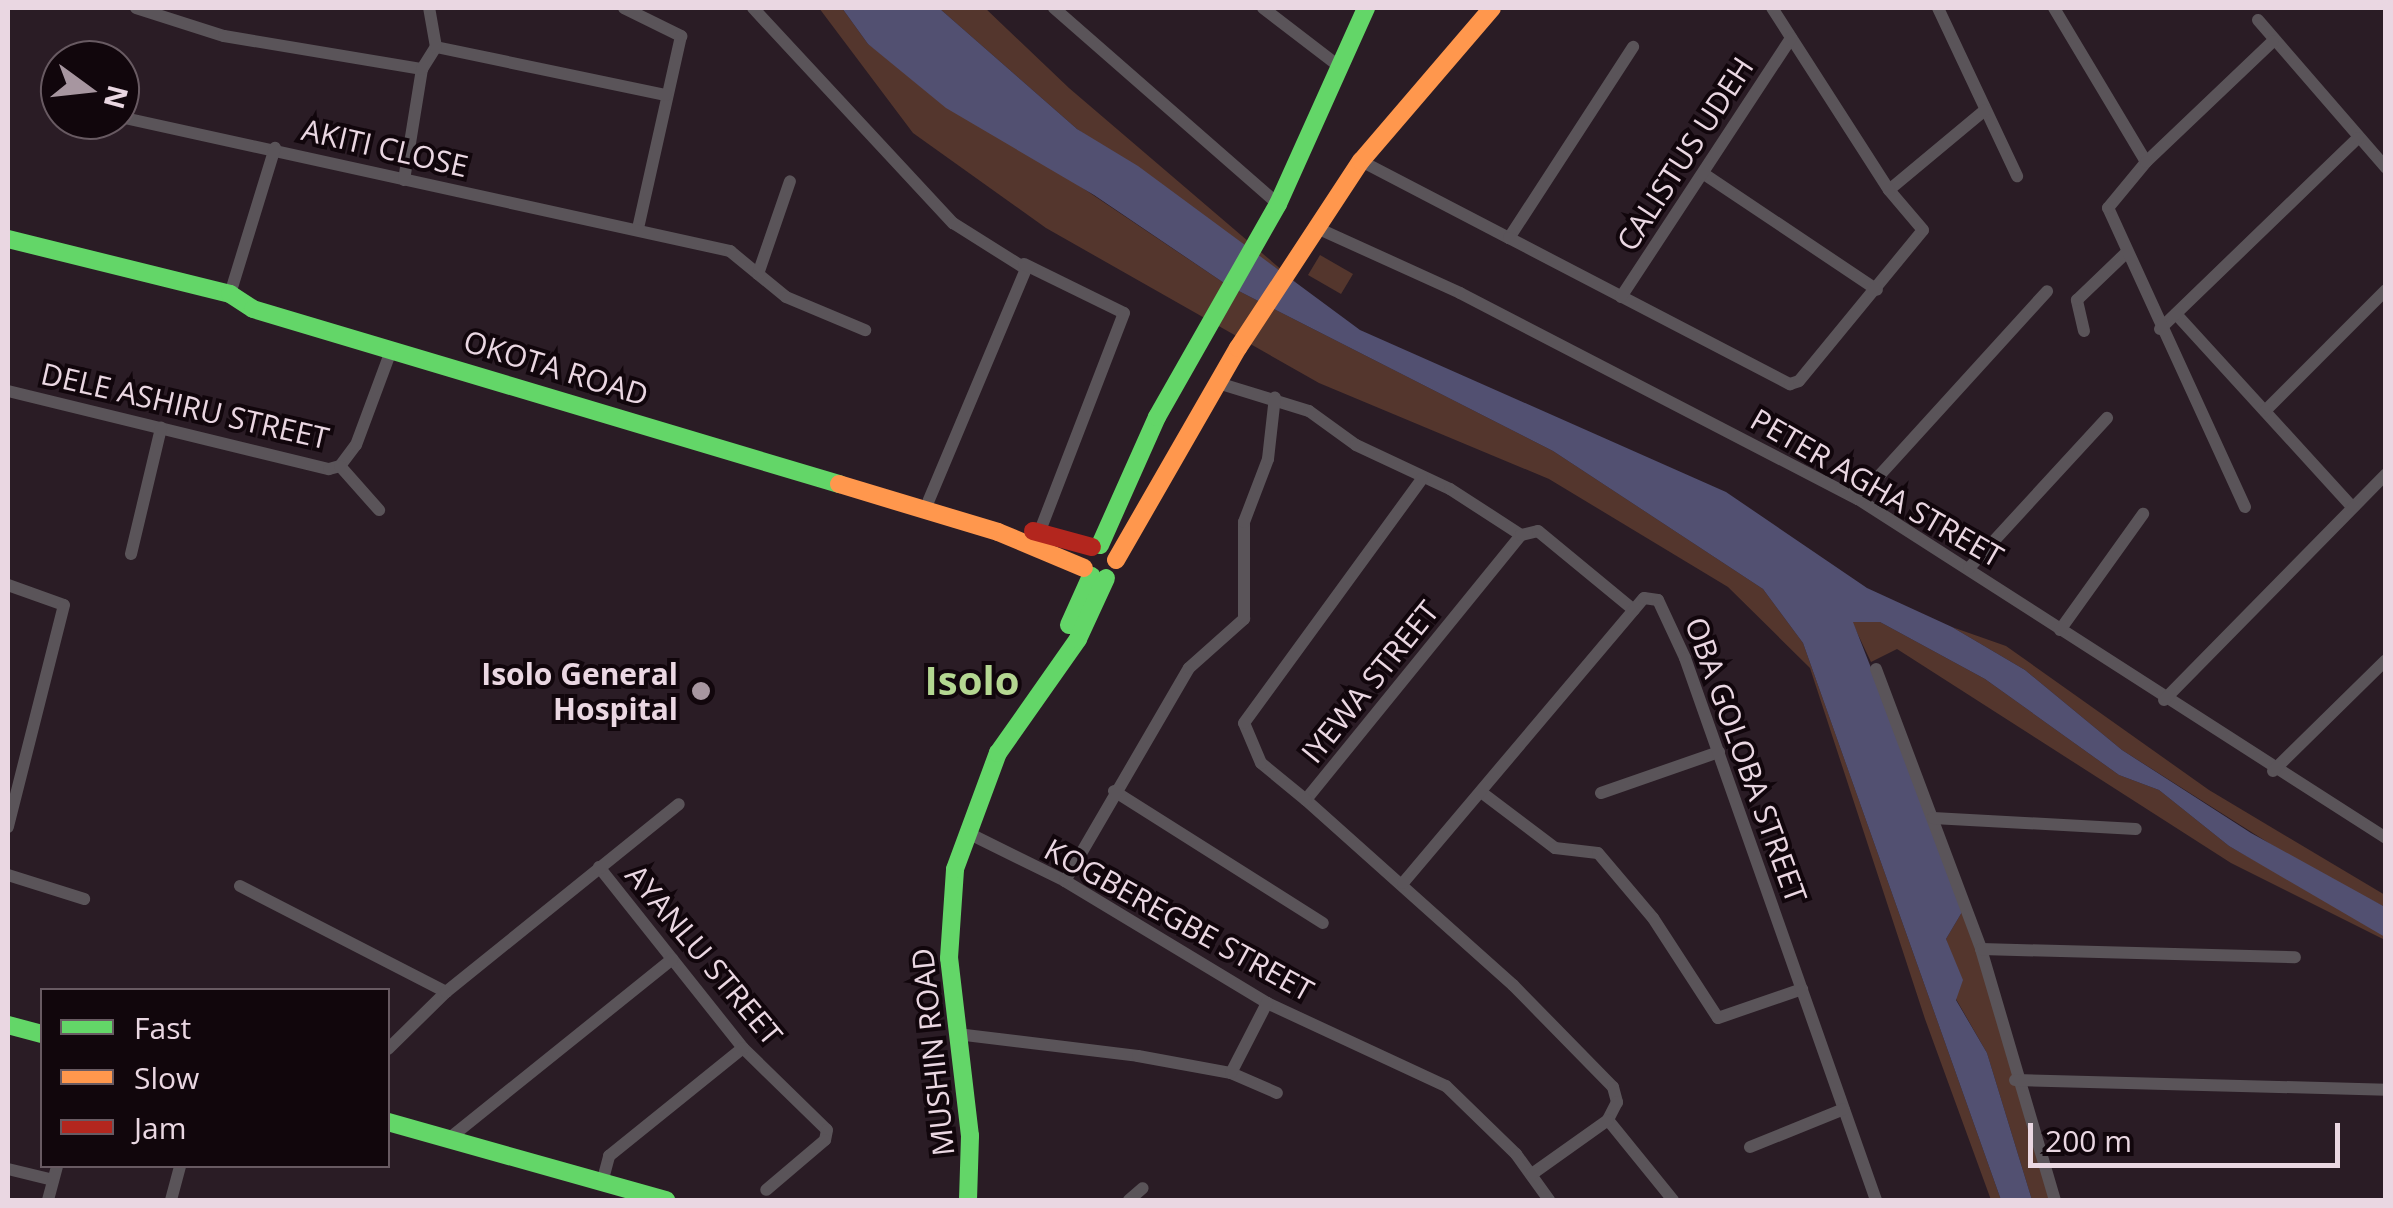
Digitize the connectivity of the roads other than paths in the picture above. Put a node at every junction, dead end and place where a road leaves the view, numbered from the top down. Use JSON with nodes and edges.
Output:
{"nodes":[{"id":1,"x":136,"y":8,"type":"edge"},
{"id":2,"x":430,"y":8,"type":"edge"},
{"id":3,"x":624,"y":8,"type":"edge"},
{"id":4,"x":753,"y":8,"type":"edge"},
{"id":5,"x":1054,"y":8,"type":"edge"},
{"id":6,"x":1263,"y":8,"type":"edge"},
{"id":7,"x":1366,"y":8,"type":"edge"},
{"id":8,"x":1492,"y":8,"type":"edge"},
{"id":9,"x":1772,"y":8,"type":"edge"},
{"id":10,"x":1939,"y":8,"type":"edge"},
{"id":11,"x":2054,"y":8,"type":"edge"},
{"id":12,"x":2258,"y":20,"type":"dead end"},
{"id":13,"x":1790,"y":38,"type":"junction"},
{"id":14,"x":2273,"y":40,"type":"junction"},
{"id":15,"x":436,"y":47,"type":"junction"},
{"id":16,"x":1633,"y":47,"type":"dead end"},
{"id":17,"x":1340,"y":67,"type":"junction"},
{"id":18,"x":422,"y":69,"type":"junction"},
{"id":19,"x":666,"y":96,"type":"junction"},
{"id":20,"x":1984,"y":110,"type":"junction"},
{"id":21,"x":140,"y":121,"type":"edge"},
{"id":22,"x":2358,"y":138,"type":"junction"},
{"id":23,"x":275,"y":148,"type":"junction"},
{"id":24,"x":1361,"y":161,"type":"junction"},
{"id":25,"x":2146,"y":162,"type":"junction"},
{"id":26,"x":2386,"y":168,"type":"edge"},
{"id":27,"x":1704,"y":174,"type":"junction"},
{"id":28,"x":2017,"y":176,"type":"dead end"},
{"id":29,"x":404,"y":180,"type":"junction"},
{"id":30,"x":790,"y":181,"type":"dead end"},
{"id":31,"x":1888,"y":190,"type":"junction"},
{"id":32,"x":1273,"y":209,"type":"junction"},
{"id":33,"x":638,"y":229,"type":"junction"},
{"id":34,"x":1313,"y":234,"type":"junction"},
{"id":35,"x":1510,"y":238,"type":"junction"},
{"id":36,"x":9,"y":245,"type":"edge"},
{"id":37,"x":2126,"y":253,"type":"junction"},
{"id":38,"x":1024,"y":264,"type":"junction"},
{"id":39,"x":758,"y":274,"type":"junction"},
{"id":40,"x":1877,"y":290,"type":"junction"},
{"id":41,"x":2386,"y":290,"type":"edge"},
{"id":42,"x":2048,"y":291,"type":"dead end"},
{"id":43,"x":230,"y":294,"type":"junction"},
{"id":44,"x":1620,"y":296,"type":"junction"},
{"id":45,"x":2176,"y":314,"type":"junction"},
{"id":46,"x":2160,"y":329,"type":"junction"},
{"id":47,"x":866,"y":330,"type":"dead end"},
{"id":48,"x":2084,"y":331,"type":"dead end"},
{"id":49,"x":392,"y":348,"type":"junction"},
{"id":50,"x":1218,"y":383,"type":"junction"},
{"id":51,"x":8,"y":391,"type":"edge"},
{"id":52,"x":1275,"y":397,"type":"junction"},
{"id":53,"x":2264,"y":411,"type":"junction"},
{"id":54,"x":2107,"y":418,"type":"dead end"},
{"id":55,"x":161,"y":428,"type":"junction"},
{"id":56,"x":340,"y":466,"type":"junction"},
{"id":57,"x":2386,"y":474,"type":"edge"},
{"id":58,"x":1422,"y":479,"type":"junction"},
{"id":59,"x":1858,"y":498,"type":"junction"},
{"id":60,"x":929,"y":500,"type":"junction"},
{"id":61,"x":2244,"y":507,"type":"dead end"},
{"id":62,"x":2352,"y":507,"type":"junction"},
{"id":63,"x":379,"y":510,"type":"dead end"},
{"id":64,"x":2143,"y":514,"type":"dead end"},
{"id":65,"x":1039,"y":533,"type":"junction"},
{"id":66,"x":1522,"y":536,"type":"junction"},
{"id":67,"x":1096,"y":546,"type":"junction"},
{"id":68,"x":131,"y":554,"type":"dead end"},
{"id":69,"x":1116,"y":560,"type":"junction"},
{"id":70,"x":1969,"y":568,"type":"junction"},
{"id":71,"x":1094,"y":574,"type":"junction"},
{"id":72,"x":8,"y":585,"type":"edge"},
{"id":73,"x":1634,"y":610,"type":"junction"},
{"id":74,"x":2060,"y":630,"type":"junction"},
{"id":75,"x":2386,"y":660,"type":"edge"},
{"id":76,"x":1876,"y":669,"type":"dead end"},
{"id":77,"x":2380,"y":674,"type":"edge"},
{"id":78,"x":2164,"y":700,"type":"junction"},
{"id":79,"x":1719,"y":752,"type":"junction"},
{"id":80,"x":2273,"y":770,"type":"junction"},
{"id":81,"x":1114,"y":790,"type":"junction"},
{"id":82,"x":1481,"y":792,"type":"junction"},
{"id":83,"x":1601,"y":792,"type":"dead end"},
{"id":84,"x":1306,"y":800,"type":"junction"},
{"id":85,"x":678,"y":804,"type":"dead end"},
{"id":86,"x":1933,"y":818,"type":"junction"},
{"id":87,"x":8,"y":827,"type":"edge"},
{"id":88,"x":2136,"y":830,"type":"dead end"},
{"id":89,"x":966,"y":832,"type":"junction"},
{"id":90,"x":2386,"y":838,"type":"edge"},
{"id":91,"x":599,"y":866,"type":"junction"},
{"id":92,"x":8,"y":875,"type":"edge"},
{"id":93,"x":1065,"y":881,"type":"junction"},
{"id":94,"x":1402,"y":882,"type":"junction"},
{"id":95,"x":240,"y":886,"type":"dead end"},
{"id":96,"x":84,"y":899,"type":"dead end"},
{"id":97,"x":1324,"y":923,"type":"dead end"},
{"id":98,"x":1982,"y":950,"type":"junction"},
{"id":99,"x":2295,"y":957,"type":"dead end"},
{"id":100,"x":672,"y":959,"type":"junction"},
{"id":101,"x":1802,"y":989,"type":"junction"},
{"id":102,"x":446,"y":992,"type":"junction"},
{"id":103,"x":1267,"y":1004,"type":"junction"},
{"id":104,"x":8,"y":1025,"type":"edge"},
{"id":105,"x":40,"y":1033,"type":"edge"},
{"id":106,"x":958,"y":1034,"type":"junction"},
{"id":107,"x":390,"y":1047,"type":"edge"},
{"id":108,"x":744,"y":1048,"type":"junction"},
{"id":109,"x":1231,"y":1074,"type":"junction"},
{"id":110,"x":2015,"y":1080,"type":"junction"},
{"id":111,"x":2386,"y":1090,"type":"edge"},
{"id":112,"x":1276,"y":1093,"type":"dead end"},
{"id":113,"x":1844,"y":1110,"type":"junction"},
{"id":114,"x":1608,"y":1120,"type":"junction"},
{"id":115,"x":390,"y":1122,"type":"edge"},
{"id":116,"x":450,"y":1137,"type":"junction"},
{"id":117,"x":1750,"y":1147,"type":"dead end"},
{"id":118,"x":179,"y":1168,"type":"edge"},
{"id":119,"x":8,"y":1170,"type":"edge"},
{"id":120,"x":55,"y":1173,"type":"edge"},
{"id":121,"x":1532,"y":1174,"type":"junction"},
{"id":122,"x":603,"y":1179,"type":"junction"},
{"id":123,"x":1143,"y":1188,"type":"dead end"},
{"id":124,"x":766,"y":1190,"type":"dead end"},
{"id":125,"x":48,"y":1200,"type":"edge"},
{"id":126,"x":171,"y":1200,"type":"edge"},
{"id":127,"x":666,"y":1200,"type":"edge"},
{"id":128,"x":958,"y":1200,"type":"edge"},
{"id":129,"x":968,"y":1200,"type":"edge"},
{"id":130,"x":1130,"y":1200,"type":"edge"},
{"id":131,"x":1549,"y":1200,"type":"edge"},
{"id":132,"x":1673,"y":1200,"type":"edge"},
{"id":133,"x":1876,"y":1200,"type":"edge"},
{"id":134,"x":2055,"y":1200,"type":"edge"}],
"edges":[{"from":1,"to":18,"type":"street"},
{"from":2,"to":15,"type":"street"},
{"from":3,"to":19,"type":"street"},
{"from":4,"to":38,"type":"street"},
{"from":5,"to":32,"type":"street"},
{"from":6,"to":17,"type":"street"},
{"from":7,"to":17,"type":"main road"},
{"from":8,"to":24,"type":"main road"},
{"from":9,"to":13,"type":"street"},
{"from":10,"to":20,"type":"street"},
{"from":11,"to":25,"type":"street"},
{"from":12,"to":14,"type":"street"},
{"from":13,"to":27,"type":"street","name":"CALISTUS UDEH"},
{"from":13,"to":31,"type":"street"},
{"from":14,"to":22,"type":"street"},
{"from":14,"to":25,"type":"street"},
{"from":15,"to":18,"type":"street"},
{"from":15,"to":19,"type":"street"},
{"from":16,"to":35,"type":"street"},
{"from":17,"to":32,"type":"main road"},
{"from":18,"to":29,"type":"street"},
{"from":19,"to":33,"type":"street"},
{"from":20,"to":28,"type":"street"},
{"from":20,"to":31,"type":"street"},
{"from":21,"to":23,"type":"street","name":"AKITI CLOSE"},
{"from":22,"to":26,"type":"street"},
{"from":22,"to":45,"type":"street"},
{"from":23,"to":29,"type":"street","name":"AKITI CLOSE"},
{"from":23,"to":43,"type":"street"},
{"from":24,"to":34,"type":"main road"},
{"from":24,"to":35,"type":"street"},
{"from":25,"to":37,"type":"street"},
{"from":27,"to":40,"type":"street"},
{"from":27,"to":44,"type":"street","name":"CALISTUS UDEH"},
{"from":29,"to":33,"type":"street","name":"AKITI CLOSE"},
{"from":30,"to":39,"type":"street"},
{"from":31,"to":40,"type":"street"},
{"from":32,"to":67,"type":"main road"},
{"from":33,"to":39,"type":"street","name":"AKITI CLOSE"},
{"from":34,"to":50,"type":"main road"},
{"from":34,"to":59,"type":"street","name":"PETER AGHA STREET"},
{"from":35,"to":44,"type":"street"},
{"from":36,"to":43,"type":"main road","name":"OKOTA ROAD"},
{"from":37,"to":46,"type":"street"},
{"from":37,"to":48,"type":"street"},
{"from":38,"to":60,"type":"street"},
{"from":38,"to":65,"type":"street"},
{"from":39,"to":47,"type":"street","name":"AKITI CLOSE"},
{"from":40,"to":44,"type":"street"},
{"from":41,"to":53,"type":"street"},
{"from":42,"to":59,"type":"street"},
{"from":43,"to":49,"type":"main road","name":"OKOTA ROAD"},
{"from":43,"to":60,"type":"main road"},
{"from":45,"to":46,"type":"street"},
{"from":45,"to":53,"type":"street"},
{"from":46,"to":61,"type":"street"},
{"from":49,"to":56,"type":"street","name":"DELE ASHIRU STREET"},
{"from":49,"to":71,"type":"main road","name":"OKOTA ROAD"},
{"from":50,"to":52,"type":"street"},
{"from":50,"to":69,"type":"main road"},
{"from":51,"to":55,"type":"street","name":"DELE ASHIRU STREET"},
{"from":52,"to":58,"type":"street"},
{"from":52,"to":81,"type":"street"},
{"from":53,"to":62,"type":"street"},
{"from":54,"to":70,"type":"street"},
{"from":55,"to":56,"type":"street","name":"DELE ASHIRU STREET"},
{"from":55,"to":68,"type":"street"},
{"from":56,"to":63,"type":"street"},
{"from":57,"to":62,"type":"street"},
{"from":58,"to":66,"type":"street"},
{"from":58,"to":84,"type":"street"},
{"from":59,"to":70,"type":"street","name":"PETER AGHA STREET"},
{"from":60,"to":65,"type":"main road"},
{"from":62,"to":78,"type":"street"},
{"from":64,"to":74,"type":"street"},
{"from":65,"to":67,"type":"main road"},
{"from":66,"to":73,"type":"street"},
{"from":66,"to":84,"type":"street","name":"IYEWA STREET"},
{"from":67,"to":69,"type":"main road"},
{"from":67,"to":71,"type":"main road"},
{"from":69,"to":71,"type":"main road"},
{"from":70,"to":74,"type":"street","name":"PETER AGHA STREET"},
{"from":71,"to":89,"type":"main road","name":"MUSHIN ROAD"},
{"from":71,"to":128,"type":"main road","name":"MUSHIN ROAD"},
{"from":72,"to":87,"type":"street"},
{"from":73,"to":79,"type":"street","name":"OBA GOLOBA STREET"},
{"from":73,"to":82,"type":"street"},
{"from":74,"to":78,"type":"street","name":"PETER AGHA STREET"},
{"from":75,"to":77,"type":"street"},
{"from":76,"to":86,"type":"street"},
{"from":77,"to":80,"type":"street"},
{"from":78,"to":80,"type":"street","name":"PETER AGHA STREET"},
{"from":79,"to":83,"type":"street"},
{"from":79,"to":101,"type":"street","name":"OBA GOLOBA STREET"},
{"from":80,"to":90,"type":"street","name":"PETER AGHA STREET"},
{"from":81,"to":93,"type":"street"},
{"from":81,"to":97,"type":"street"},
{"from":82,"to":94,"type":"street"},
{"from":82,"to":101,"type":"street"},
{"from":84,"to":94,"type":"street","name":"IYEWA STREET"},
{"from":85,"to":91,"type":"street"},
{"from":86,"to":88,"type":"street"},
{"from":86,"to":98,"type":"street"},
{"from":89,"to":93,"type":"street","name":"KOGBEREGBE STREET"},
{"from":89,"to":106,"type":"main road","name":"MUSHIN ROAD"},
{"from":91,"to":100,"type":"street","name":"AYANLU STREET"},
{"from":91,"to":102,"type":"street"},
{"from":92,"to":96,"type":"street"},
{"from":93,"to":103,"type":"street","name":"KOGBEREGBE STREET"},
{"from":94,"to":114,"type":"street","name":"IYEWA STREET"},
{"from":95,"to":102,"type":"street"},
{"from":98,"to":99,"type":"street"},
{"from":98,"to":110,"type":"street"},
{"from":100,"to":108,"type":"street","name":"AYANLU STREET"},
{"from":100,"to":116,"type":"street"},
{"from":101,"to":113,"type":"street","name":"OBA GOLOBA STREET"},
{"from":102,"to":107,"type":"street"},
{"from":103,"to":109,"type":"street"},
{"from":103,"to":121,"type":"street","name":"KOGBEREGBE STREET"},
{"from":104,"to":105,"type":"main road"},
{"from":106,"to":109,"type":"street"},
{"from":106,"to":129,"type":"main road","name":"MUSHIN ROAD"},
{"from":108,"to":122,"type":"street"},
{"from":108,"to":124,"type":"street","name":"AYANLU STREET"},
{"from":109,"to":112,"type":"street"},
{"from":110,"to":111,"type":"street"},
{"from":110,"to":134,"type":"street"},
{"from":113,"to":117,"type":"street"},
{"from":113,"to":133,"type":"street","name":"OBA GOLOBA STREET"},
{"from":114,"to":121,"type":"street"},
{"from":114,"to":132,"type":"street"},
{"from":115,"to":116,"type":"main road"},
{"from":116,"to":122,"type":"main road"},
{"from":118,"to":126,"type":"street"},
{"from":119,"to":120,"type":"street"},
{"from":120,"to":125,"type":"street"},
{"from":121,"to":131,"type":"street","name":"KOGBEREGBE STREET"},
{"from":122,"to":127,"type":"main road"},
{"from":123,"to":130,"type":"street"}]}
